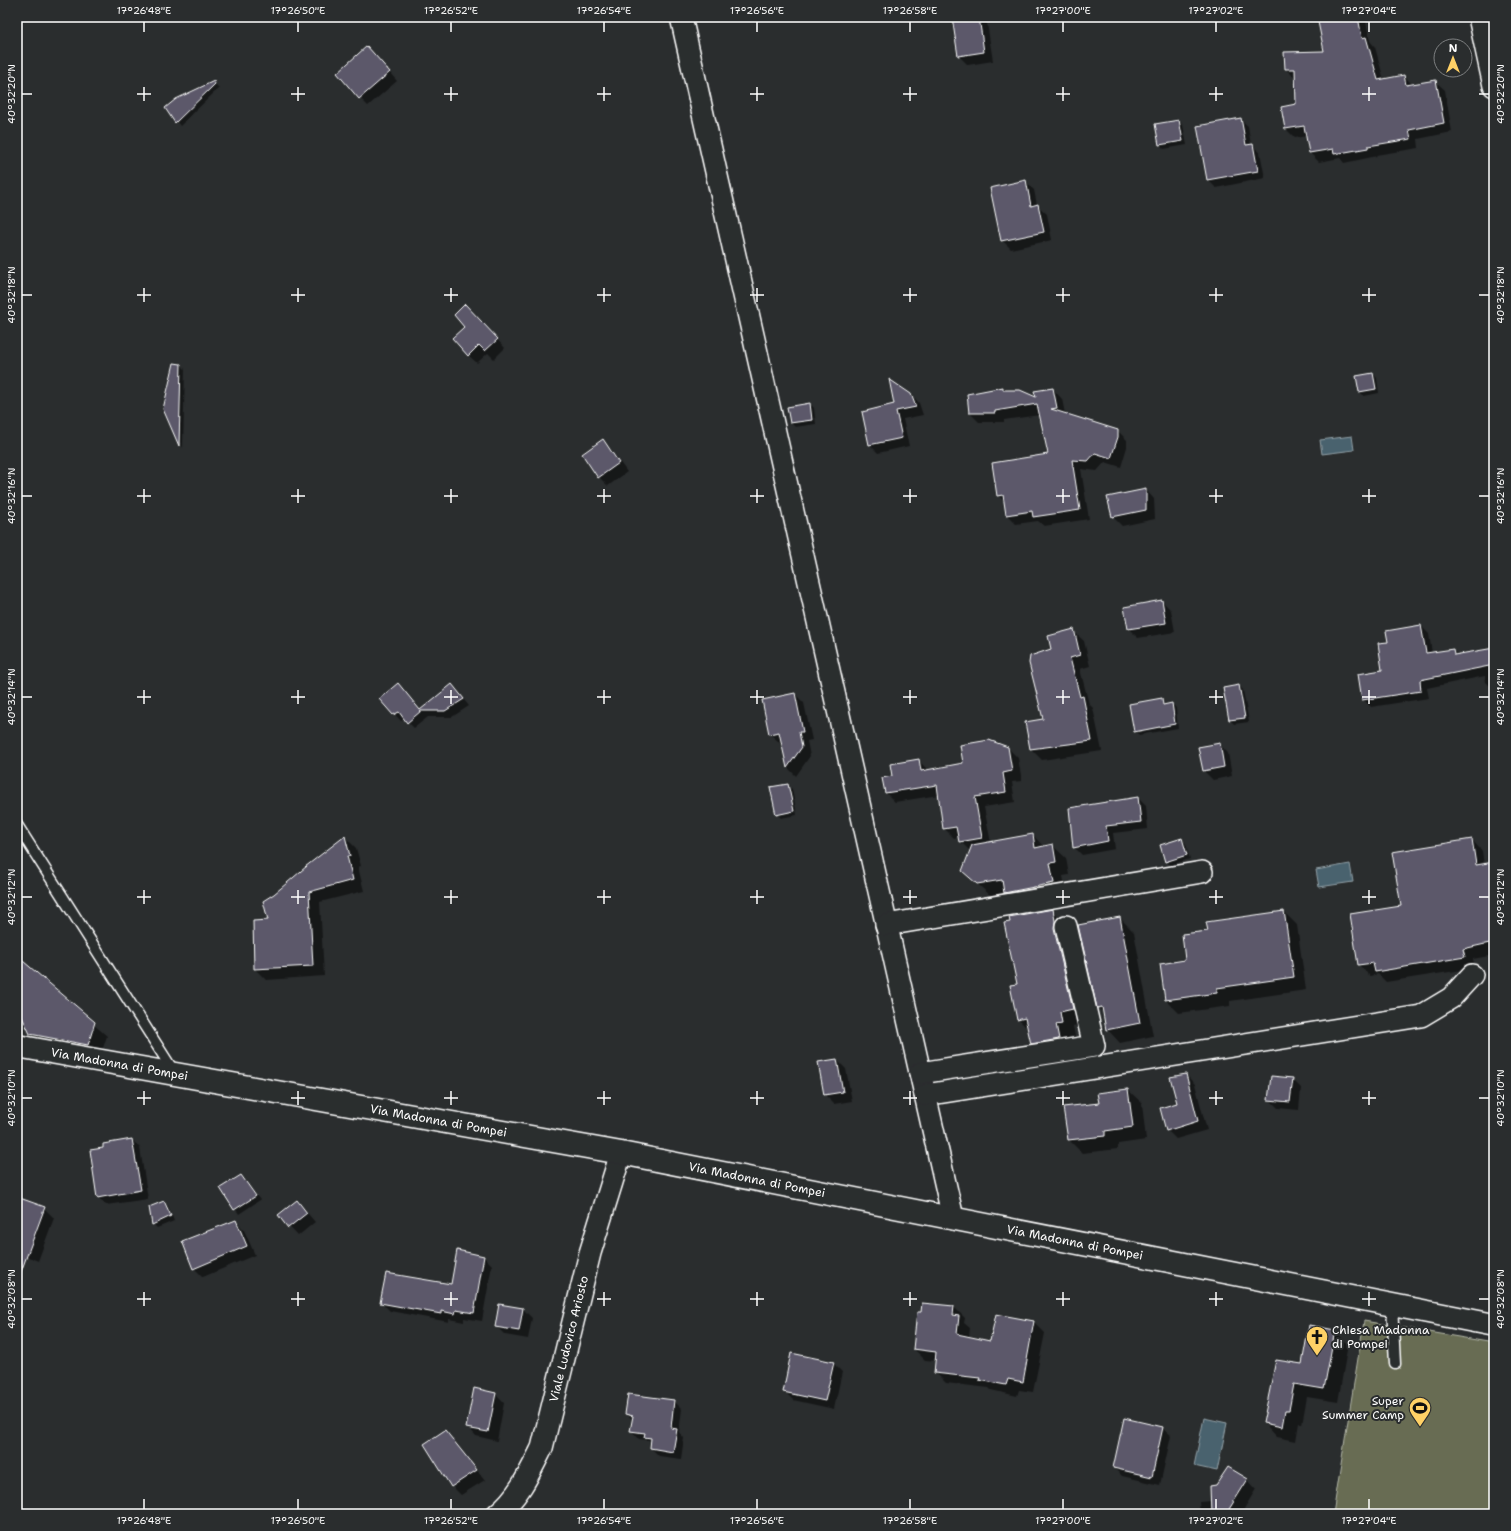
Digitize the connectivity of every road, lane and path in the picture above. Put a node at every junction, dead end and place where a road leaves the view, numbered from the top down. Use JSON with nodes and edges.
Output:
{"nodes":[{"id":1,"x":681,"y":17,"type":"edge"},
{"id":2,"x":1479,"y":17,"type":"edge"},
{"id":3,"x":1494,"y":86,"type":"edge"},
{"id":4,"x":17,"y":825,"type":"edge"},
{"id":5,"x":1202,"y":872,"type":"dead end"},
{"id":6,"x":886,"y":925,"type":"junction"},
{"id":7,"x":1066,"y":926,"type":"dead end"},
{"id":8,"x":1472,"y":975,"type":"dead end"},
{"id":9,"x":17,"y":1046,"type":"edge"},
{"id":10,"x":920,"y":1073,"type":"junction"},
{"id":11,"x":175,"y":1074,"type":"junction"},
{"id":12,"x":925,"y":1095,"type":"junction"},
{"id":13,"x":621,"y":1153,"type":"junction"},
{"id":14,"x":953,"y":1218,"type":"junction"},
{"id":15,"x":1392,"y":1305,"type":"junction"},
{"id":16,"x":1494,"y":1325,"type":"edge"},
{"id":17,"x":1395,"y":1364,"type":"dead end"},
{"id":18,"x":497,"y":1514,"type":"edge"}],
"edges":[{"from":1,"to":6,"type":"street"},
{"from":2,"to":3,"type":"street"},
{"from":4,"to":11,"type":"lane"},
{"from":5,"to":6,"type":"street"},
{"from":6,"to":10,"type":"street"},
{"from":7,"to":10,"type":"street"},
{"from":8,"to":12,"type":"street"},
{"from":9,"to":11,"type":"street","name":"Via Madonna di Pompei"},
{"from":10,"to":12,"type":"street"},
{"from":11,"to":13,"type":"street","name":"Via Madonna di Pompei"},
{"from":12,"to":14,"type":"street"},
{"from":13,"to":14,"type":"street","name":"Via Madonna di Pompei"},
{"from":13,"to":18,"type":"street","name":"Viale Ludovico Ariosto"},
{"from":14,"to":15,"type":"street","name":"Via Madonna di Pompei"},
{"from":15,"to":16,"type":"street","name":"Via Madonna di Pompei"},
{"from":15,"to":17,"type":"lane"}]}
